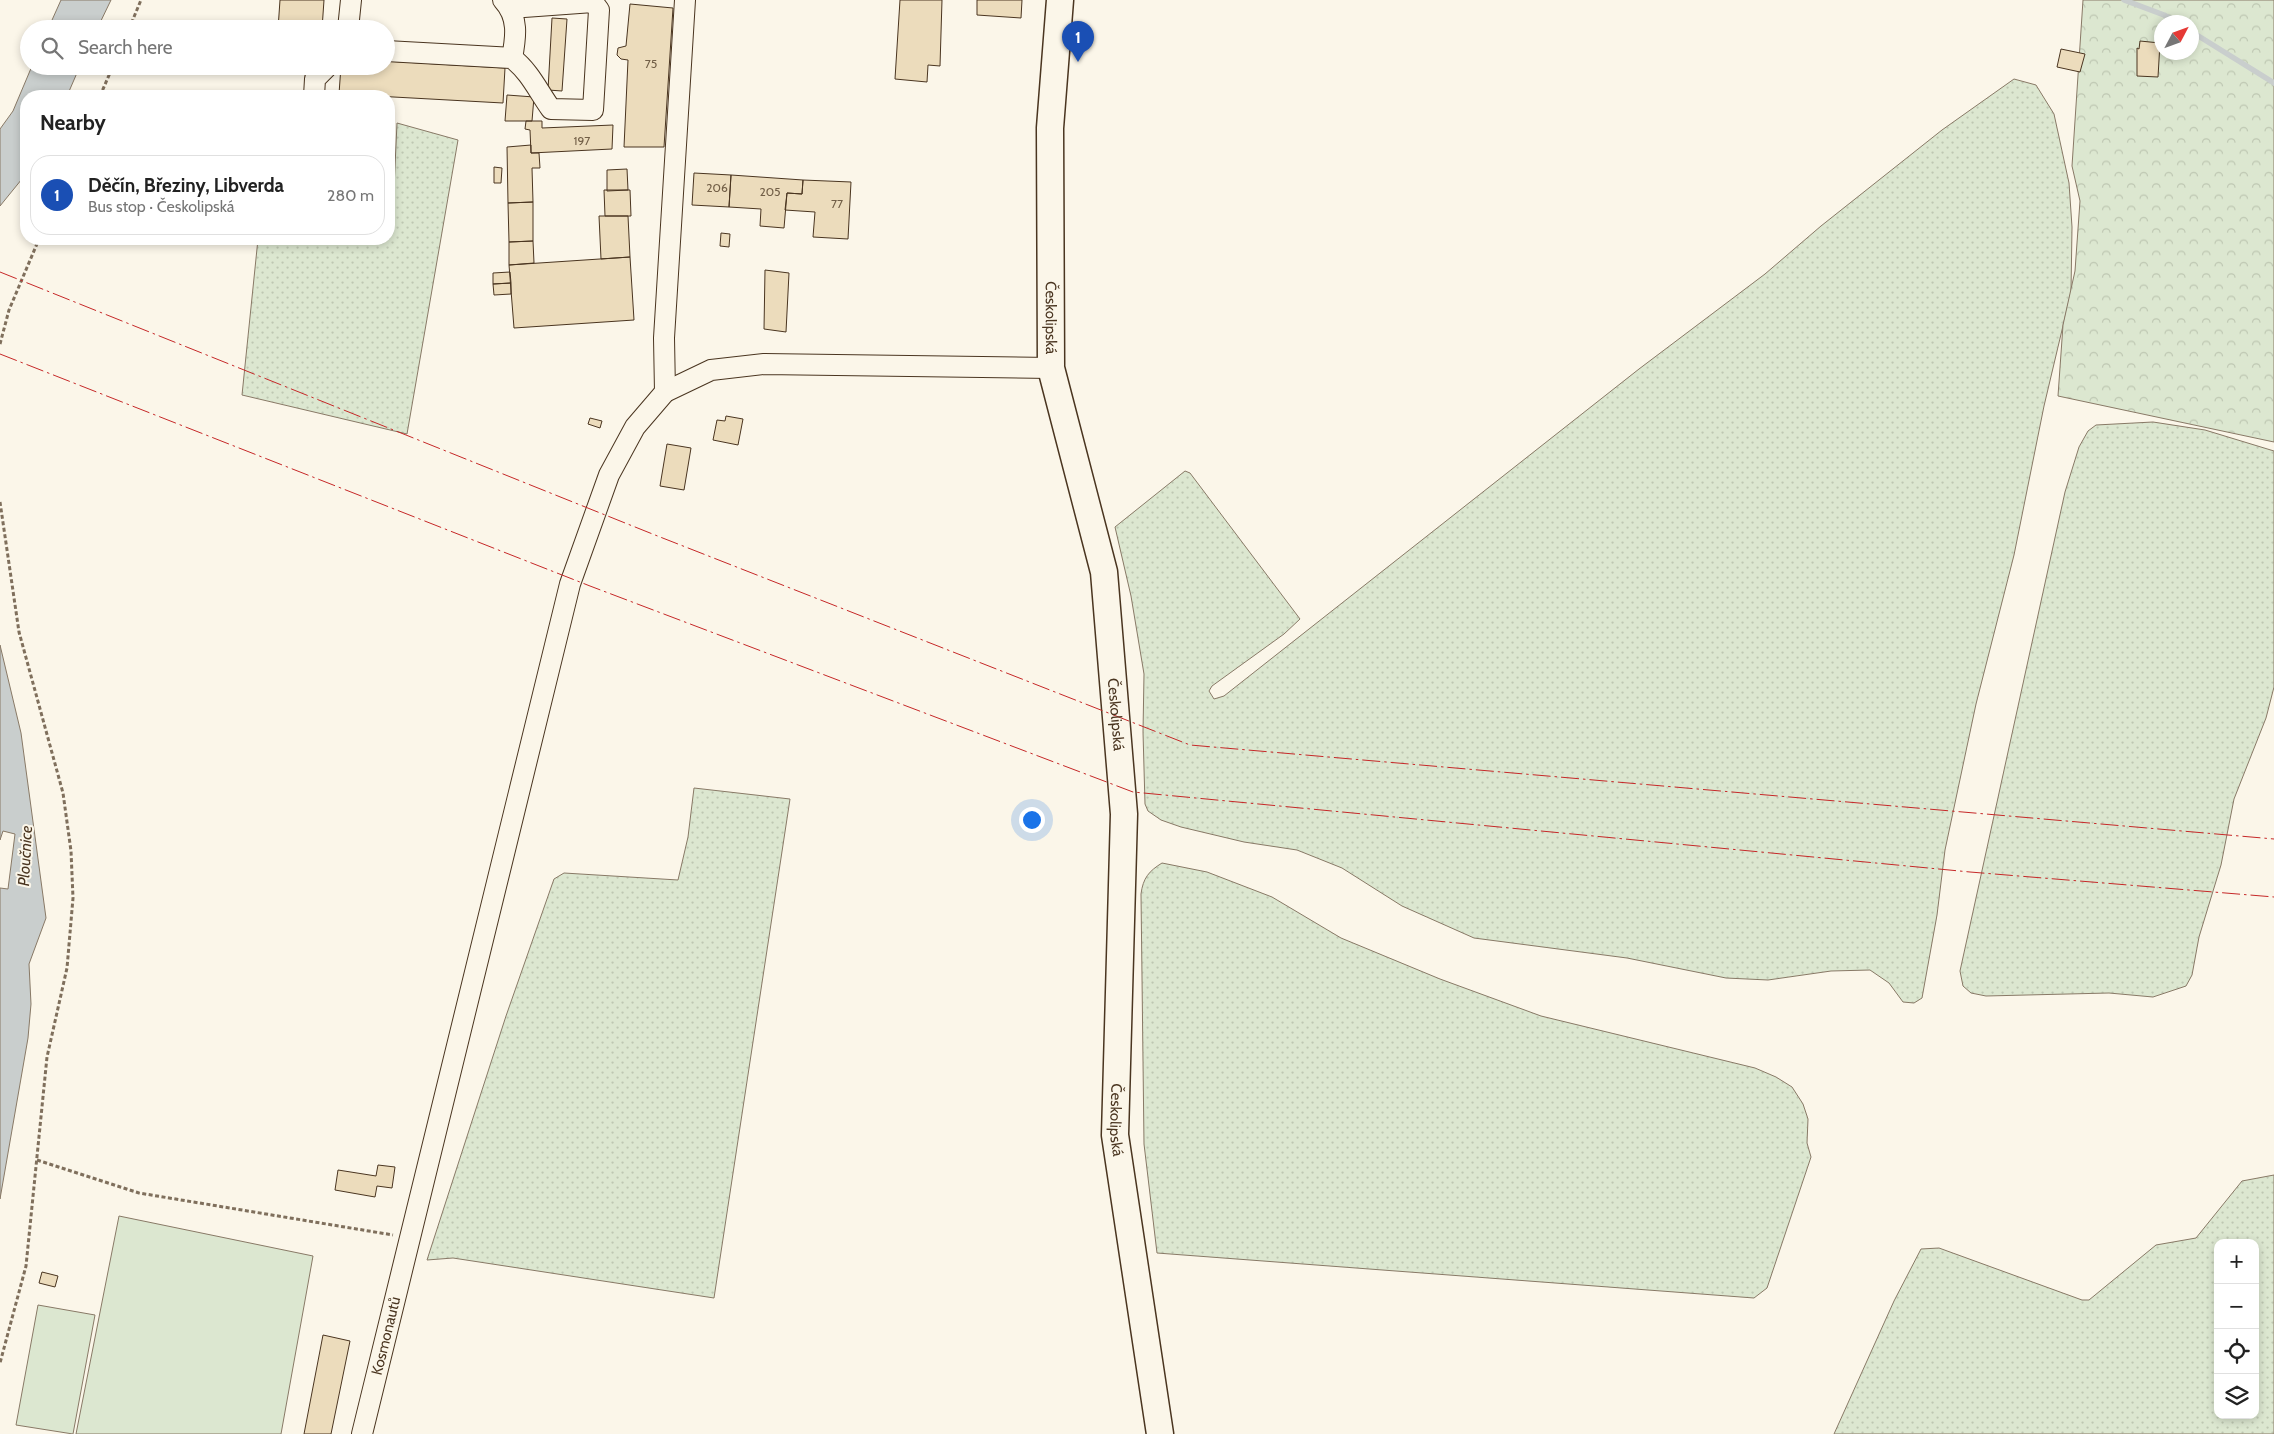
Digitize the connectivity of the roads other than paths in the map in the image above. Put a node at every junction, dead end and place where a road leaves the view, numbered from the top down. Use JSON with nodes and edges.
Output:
{"nodes":[{"id":1,"x":351,"y":0,"type":"edge"},
{"id":2,"x":685,"y":0,"type":"edge"},
{"id":3,"x":1060,"y":0,"type":"edge"},
{"id":4,"x":507,"y":4,"type":"edge"},
{"id":5,"x":349,"y":20,"type":"edge"},
{"id":6,"x":395,"y":52,"type":"edge"},
{"id":7,"x":512,"y":58,"type":"junction"},
{"id":8,"x":319,"y":75,"type":"edge"},
{"id":9,"x":314,"y":90,"type":"edge"},
{"id":10,"x":1051,"y":368,"type":"junction"},
{"id":11,"x":665,"y":392,"type":"junction"},
{"id":12,"x":362,"y":1434,"type":"edge"},
{"id":13,"x":1160,"y":1434,"type":"edge"}],
"edges":[{"from":1,"to":5,"type":"street"},
{"from":2,"to":11,"type":"street"},
{"from":3,"to":10,"type":"main road","name":"Českolipská"},
{"from":4,"to":7,"type":"street"},
{"from":4,"to":7,"type":"street"},
{"from":6,"to":7,"type":"street"},
{"from":8,"to":9,"type":"street"},
{"from":10,"to":11,"type":"street"},
{"from":10,"to":13,"type":"main road","name":"Českolipská"},
{"from":11,"to":12,"type":"street","name":"Kosmonautů"}]}
